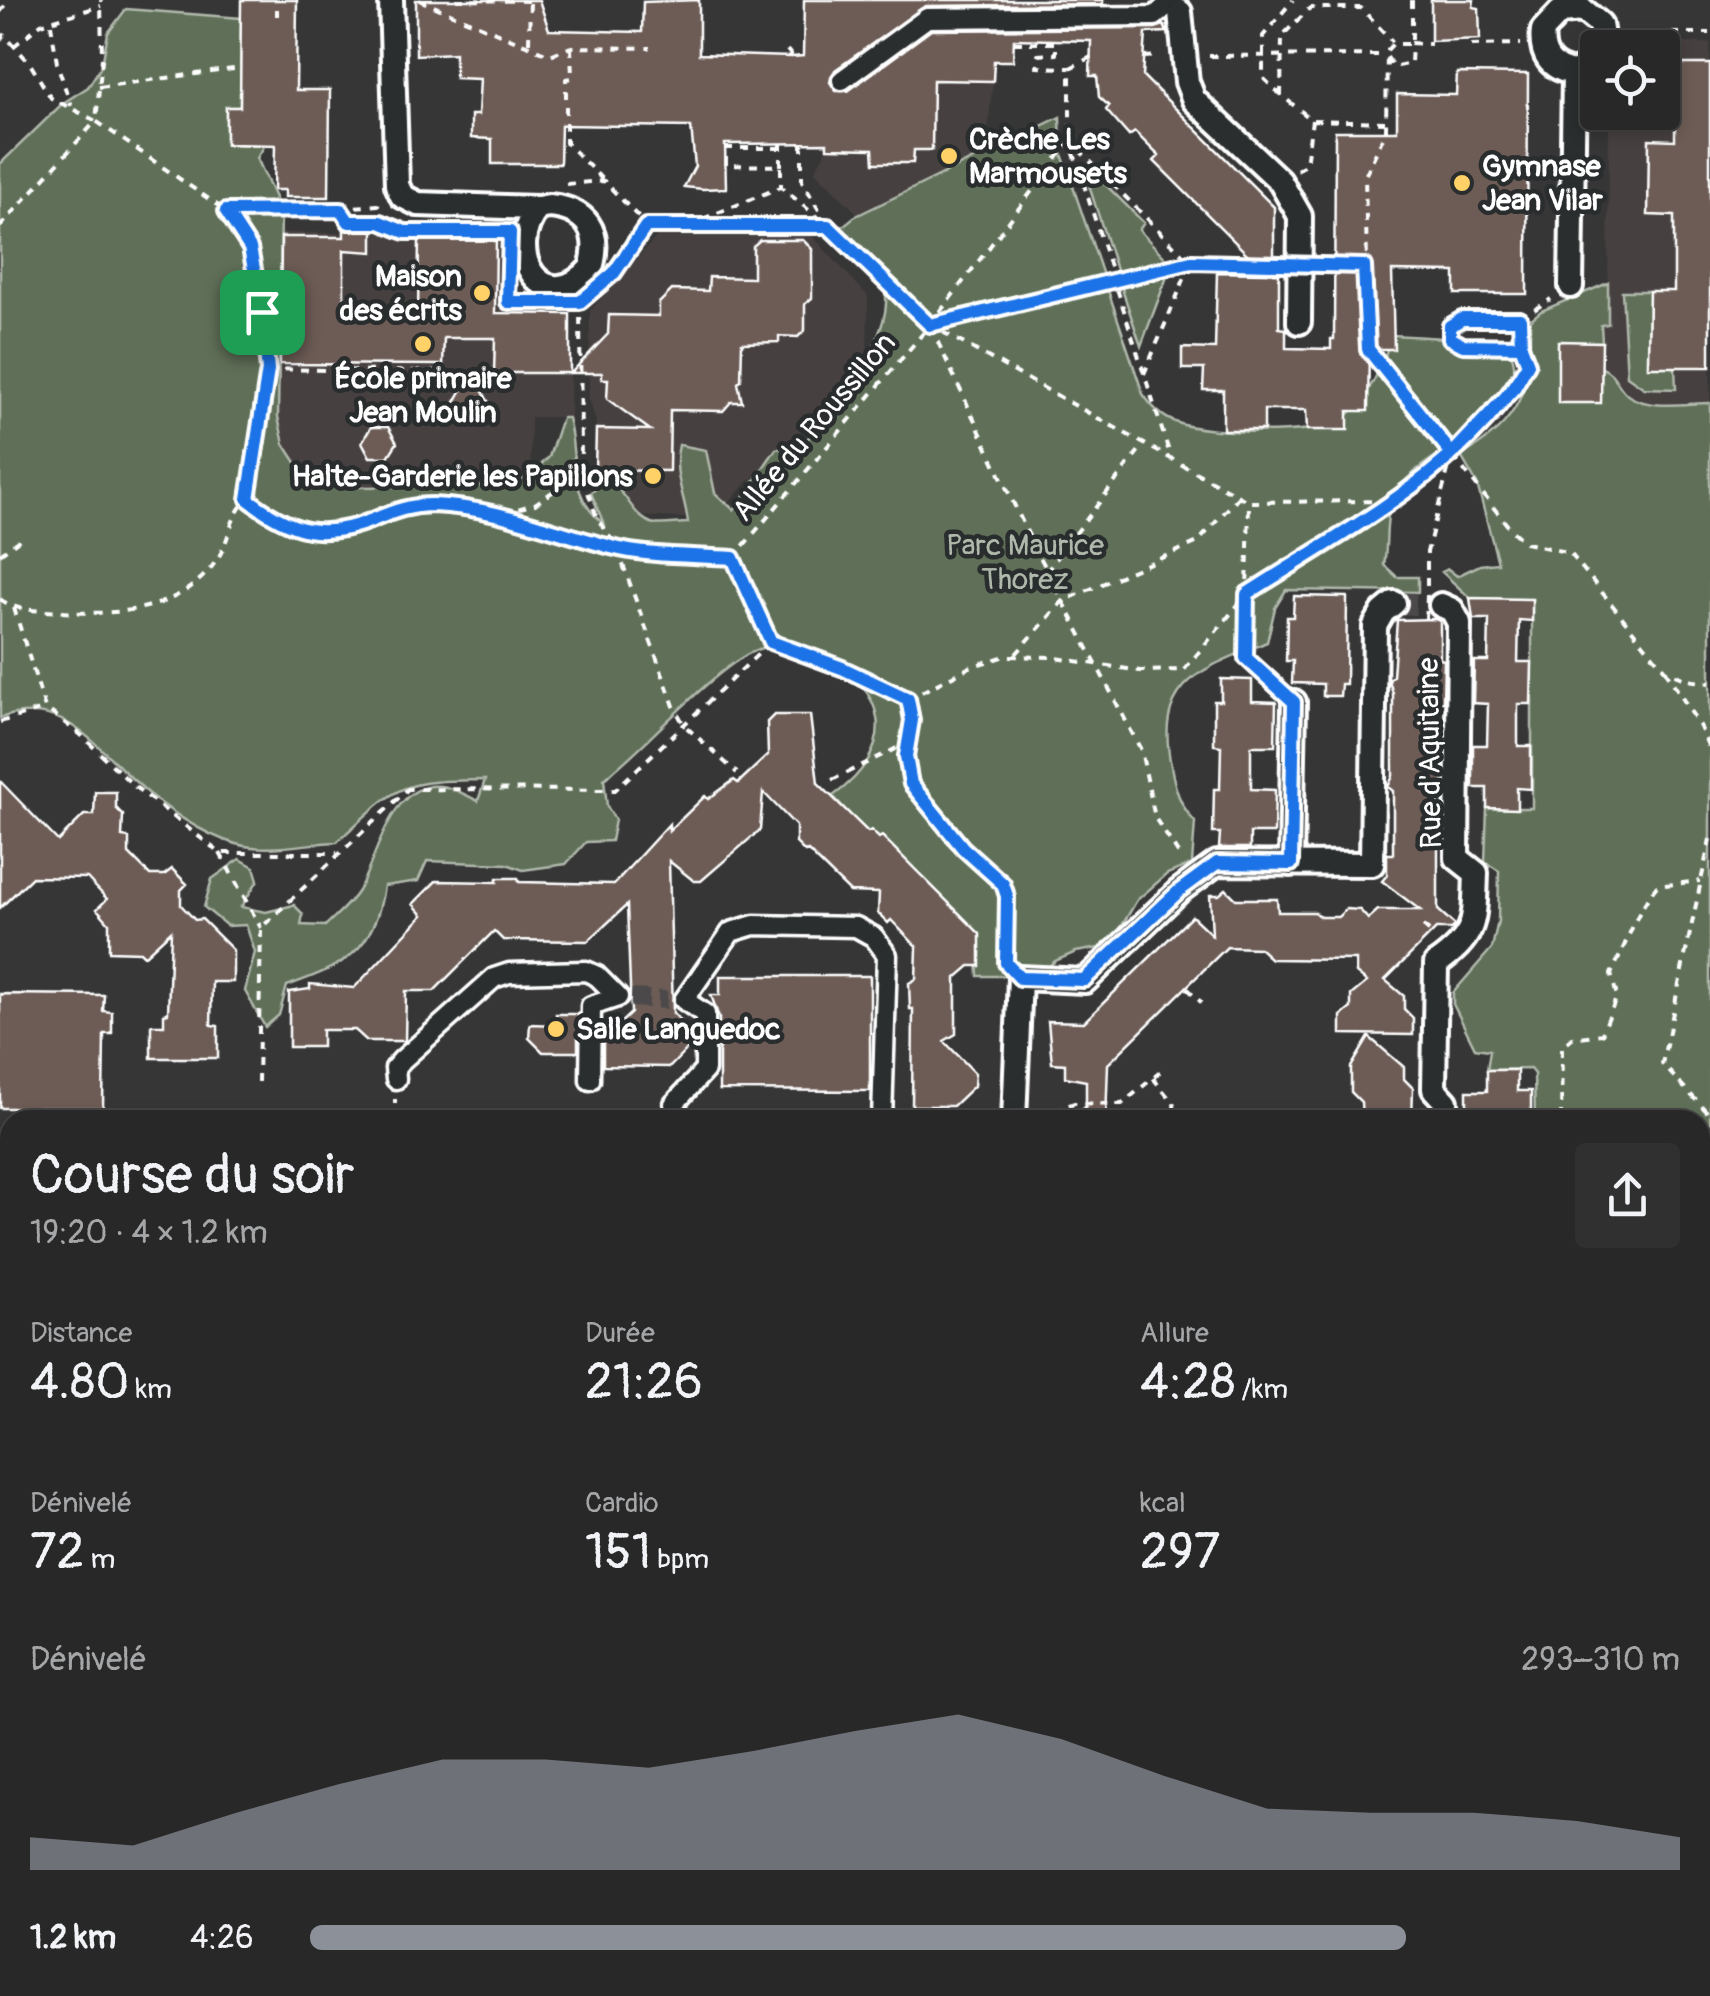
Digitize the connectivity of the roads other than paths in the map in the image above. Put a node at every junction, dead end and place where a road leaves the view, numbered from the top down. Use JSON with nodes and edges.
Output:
{"nodes":[{"id":1,"x":391,"y":0,"type":"edge"},
{"id":2,"x":1574,"y":5,"type":"edge"},
{"id":3,"x":1176,"y":6,"type":"edge"},
{"id":4,"x":1600,"y":30,"type":"edge"},
{"id":5,"x":1580,"y":70,"type":"edge"},
{"id":6,"x":1574,"y":73,"type":"junction"},
{"id":7,"x":842,"y":80,"type":"dead end"},
{"id":8,"x":538,"y":208,"type":"dead end"},
{"id":9,"x":1571,"y":286,"type":"road end"},
{"id":10,"x":1299,"y":322,"type":"dead end"},
{"id":11,"x":1394,"y":603,"type":"dead end"},
{"id":12,"x":1431,"y":606,"type":"road end"},
{"id":13,"x":1294,"y":702,"type":"road end"},
{"id":14,"x":1291,"y":864,"type":"junction"},
{"id":15,"x":396,"y":1079,"type":"dead end"},
{"id":16,"x":590,"y":1080,"type":"dead end"},
{"id":17,"x":674,"y":1104,"type":"dead end"},
{"id":18,"x":882,"y":1110,"type":"edge"},
{"id":19,"x":1014,"y":1110,"type":"edge"},
{"id":20,"x":1446,"y":1110,"type":"edge"}],
"edges":[{"from":1,"to":8,"type":"street"},
{"from":2,"to":4,"type":"street"},
{"from":2,"to":6,"type":"street"},
{"from":3,"to":7,"type":"street"},
{"from":3,"to":10,"type":"street"},
{"from":5,"to":6,"type":"street"},
{"from":6,"to":9,"type":"street"},
{"from":11,"to":14,"type":"street","name":"Rue d'Aquitaine"},
{"from":12,"to":20,"type":"street","name":"Rue d'Aquitaine"},
{"from":13,"to":14,"type":"street"},
{"from":14,"to":19,"type":"street","name":"Rue d'Aquitaine"},
{"from":15,"to":16,"type":"street"},
{"from":17,"to":18,"type":"street"}]}
